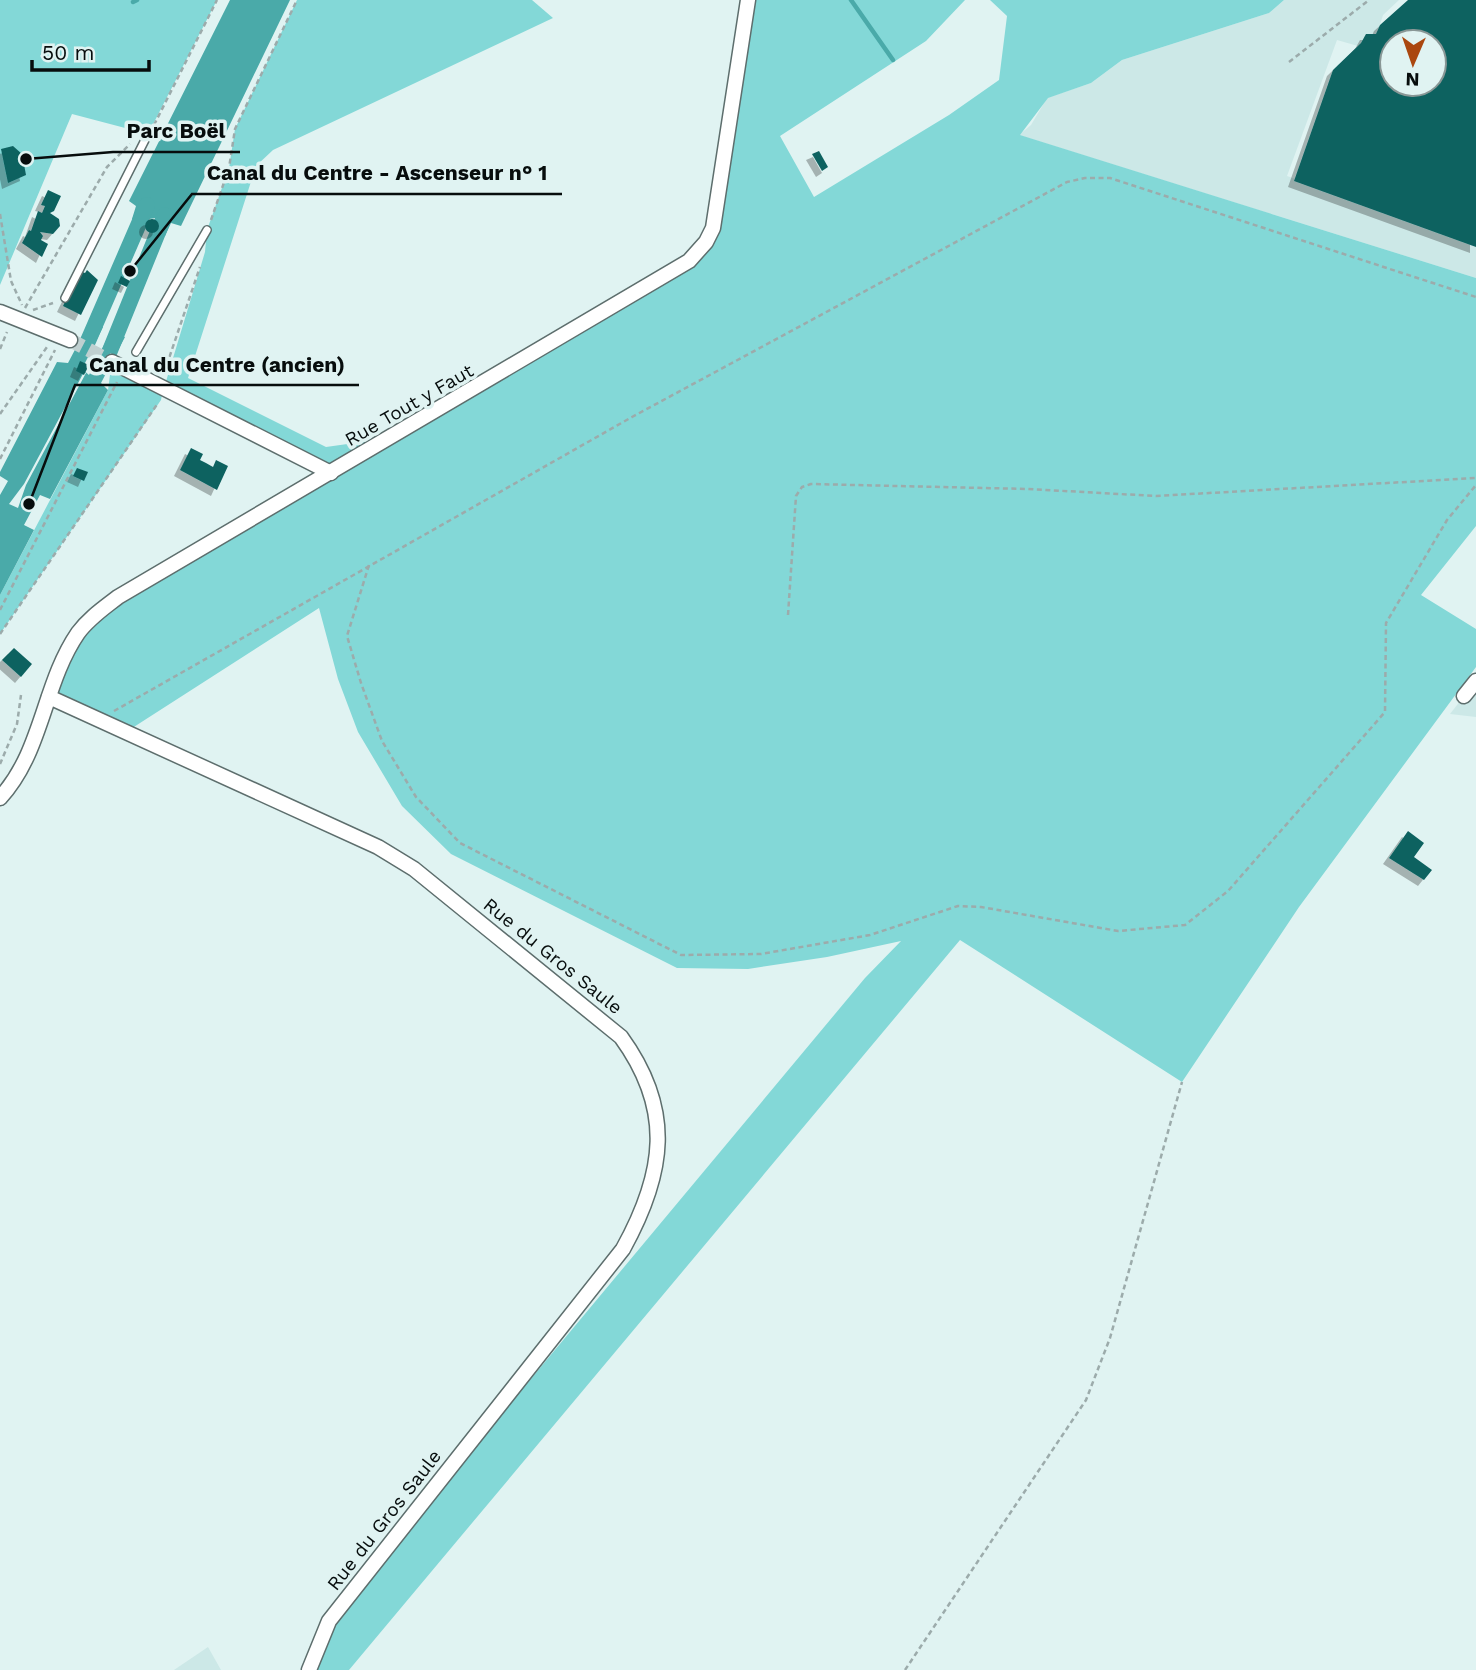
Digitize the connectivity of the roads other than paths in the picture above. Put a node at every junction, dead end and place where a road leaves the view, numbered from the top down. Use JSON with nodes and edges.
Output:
{"nodes":[{"id":1,"x":748,"y":0,"type":"edge"},
{"id":2,"x":148,"y":134,"type":"road end"},
{"id":3,"x":207,"y":230,"type":"road end"},
{"id":4,"x":65,"y":298,"type":"road end"},
{"id":5,"x":0,"y":312,"type":"edge"},
{"id":6,"x":70,"y":340,"type":"tunnel mouth"},
{"id":7,"x":136,"y":352,"type":"road end"},
{"id":8,"x":112,"y":362,"type":"tunnel mouth"},
{"id":9,"x":331,"y":473,"type":"junction"},
{"id":10,"x":1476,"y":681,"type":"edge"},
{"id":11,"x":1464,"y":696,"type":"dead end"},
{"id":12,"x":49,"y":698,"type":"junction"},
{"id":13,"x":0,"y":798,"type":"edge"},
{"id":14,"x":310,"y":1670,"type":"edge"}],
"edges":[{"from":1,"to":9,"type":"street","name":"Rue Tout y Faut"},
{"from":2,"to":4,"type":"lane"},
{"from":3,"to":7,"type":"lane"},
{"from":5,"to":6,"type":"street"},
{"from":8,"to":9,"type":"street"},
{"from":9,"to":12,"type":"street","name":"Rue Tout y Faut"},
{"from":10,"to":11,"type":"street"},
{"from":12,"to":13,"type":"street","name":"Rue Tout y Faut"},
{"from":12,"to":14,"type":"street","name":"Rue du Gros Saule"}]}
